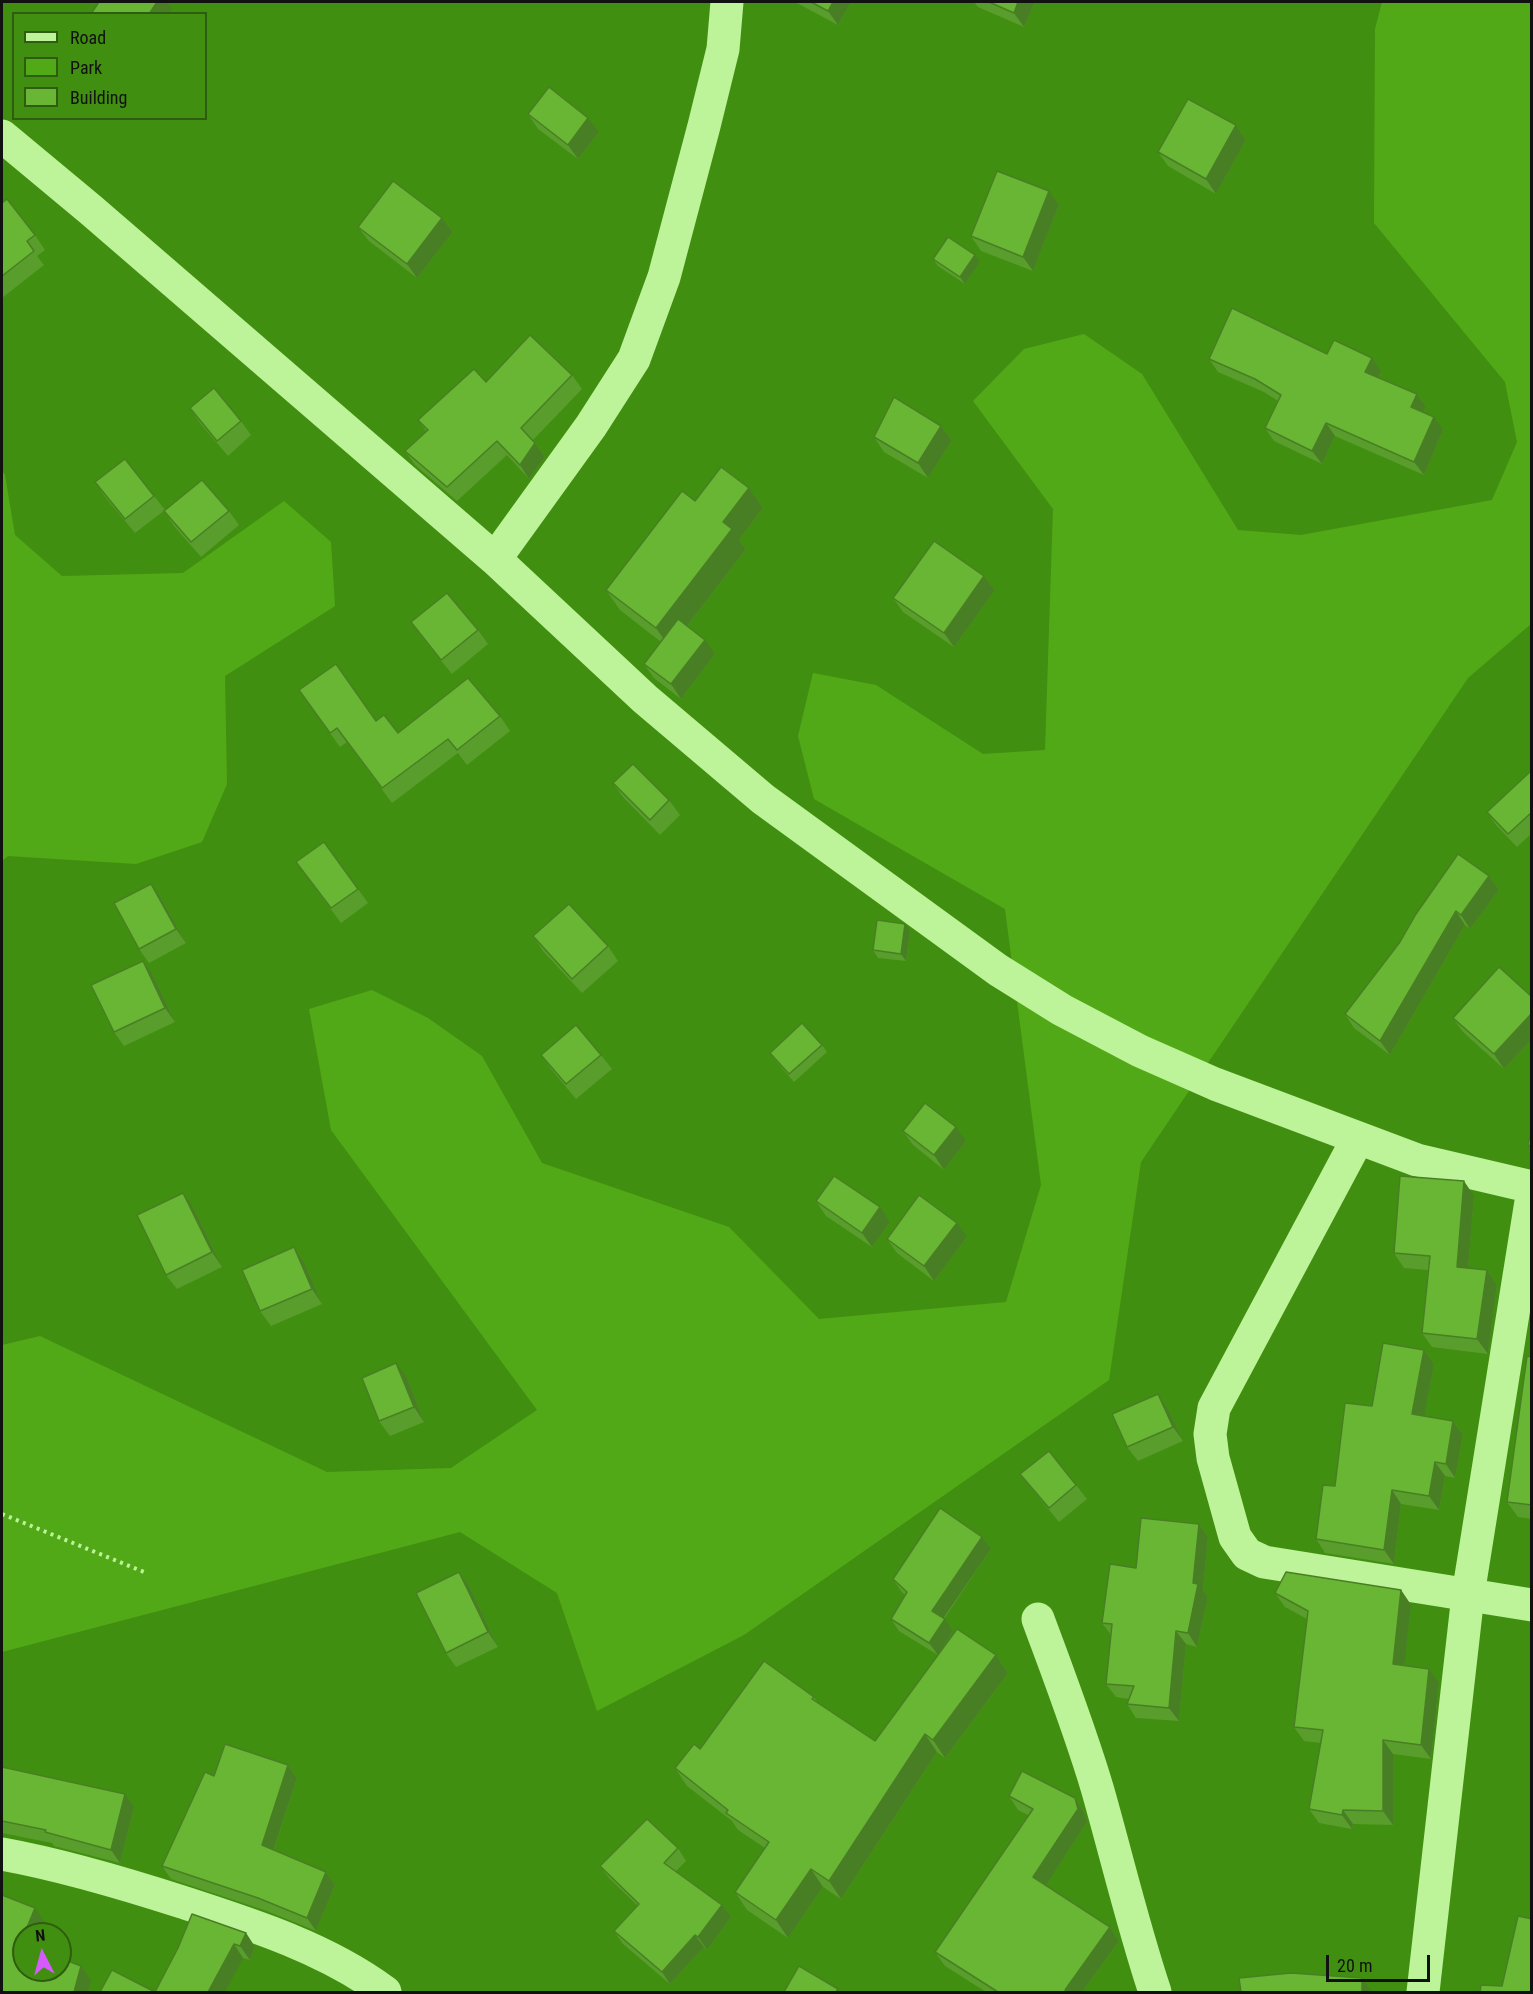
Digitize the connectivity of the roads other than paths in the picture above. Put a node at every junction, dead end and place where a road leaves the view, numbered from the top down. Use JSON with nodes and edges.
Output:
{"nodes":[{"id":1,"x":727,"y":2,"type":"edge"},
{"id":2,"x":2,"y":136,"type":"edge"},
{"id":3,"x":495,"y":560,"type":"junction"},
{"id":4,"x":1357,"y":1140,"type":"junction"},
{"id":5,"x":1532,"y":1187,"type":"edge"},
{"id":6,"x":1532,"y":1195,"type":"edge"},
{"id":7,"x":1468,"y":1595,"type":"junction"},
{"id":8,"x":1532,"y":1605,"type":"edge"},
{"id":9,"x":1038,"y":1619,"type":"dead end"},
{"id":10,"x":2,"y":1854,"type":"edge"},
{"id":11,"x":385,"y":1992,"type":"edge"},
{"id":12,"x":1155,"y":1992,"type":"edge"},
{"id":13,"x":1423,"y":1992,"type":"edge"}],
"edges":[{"from":1,"to":3,"type":"street"},
{"from":2,"to":3,"type":"street"},
{"from":3,"to":4,"type":"street"},
{"from":4,"to":5,"type":"street"},
{"from":4,"to":7,"type":"street"},
{"from":6,"to":7,"type":"street"},
{"from":7,"to":8,"type":"street"},
{"from":7,"to":13,"type":"street"},
{"from":9,"to":12,"type":"street"},
{"from":10,"to":11,"type":"street"}]}
